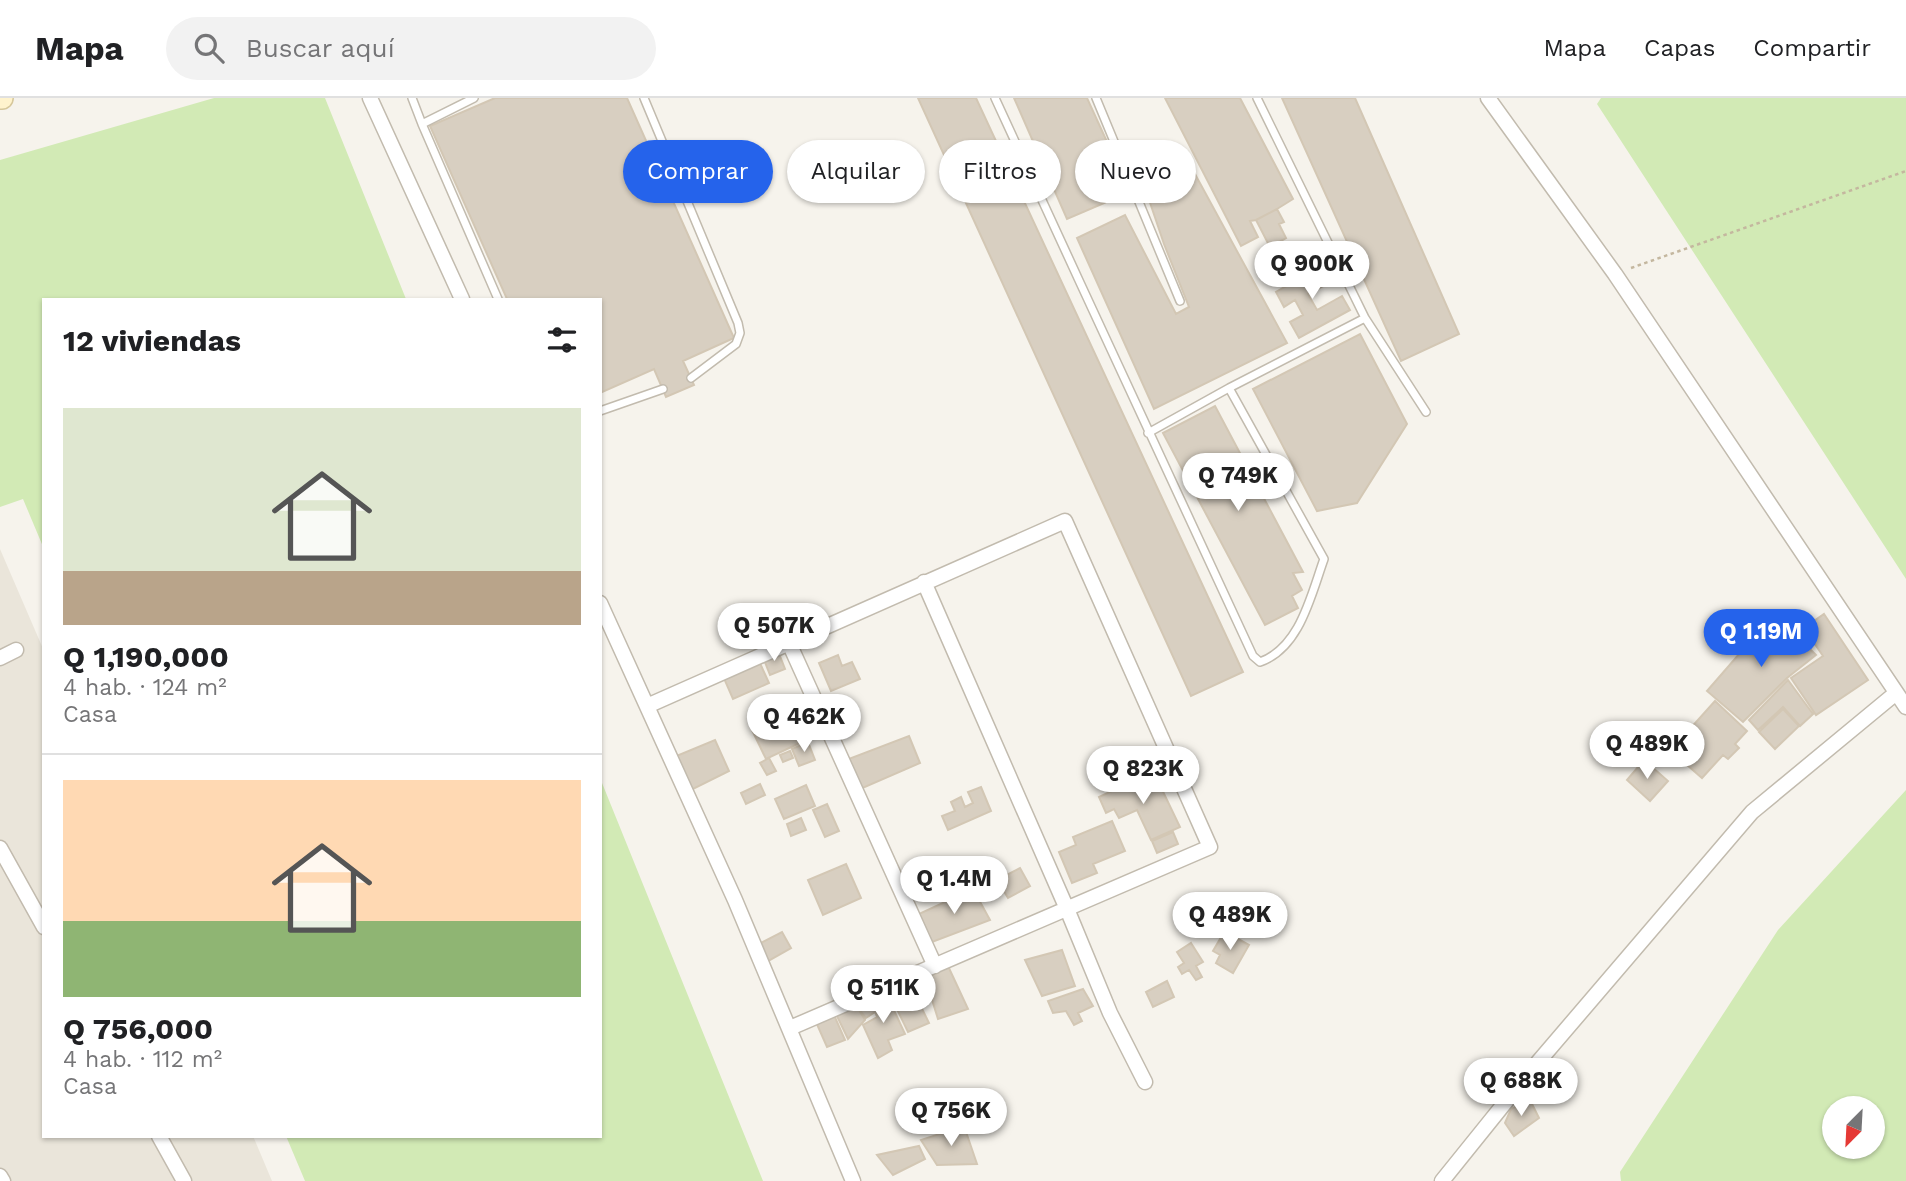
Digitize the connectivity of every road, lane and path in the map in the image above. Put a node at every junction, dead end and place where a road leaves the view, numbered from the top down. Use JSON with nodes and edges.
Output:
{"nodes":[{"id":1,"x":370,"y":98,"type":"edge"},
{"id":2,"x":412,"y":98,"type":"edge"},
{"id":3,"x":474,"y":98,"type":"edge"},
{"id":4,"x":644,"y":98,"type":"edge"},
{"id":5,"x":995,"y":98,"type":"edge"},
{"id":6,"x":1096,"y":98,"type":"edge"},
{"id":7,"x":1257,"y":98,"type":"edge"},
{"id":8,"x":1488,"y":98,"type":"edge"},
{"id":9,"x":422,"y":124,"type":"junction"},
{"id":10,"x":1906,"y":171,"type":"edge"},
{"id":11,"x":1615,"y":274,"type":"junction"},
{"id":12,"x":462,"y":298,"type":"edge"},
{"id":13,"x":498,"y":298,"type":"edge"},
{"id":14,"x":1180,"y":301,"type":"dead end"},
{"id":15,"x":1366,"y":318,"type":"junction"},
{"id":16,"x":691,"y":378,"type":"dead end"},
{"id":17,"x":1229,"y":388,"type":"junction"},
{"id":18,"x":663,"y":389,"type":"dead end"},
{"id":19,"x":602,"y":410,"type":"edge"},
{"id":20,"x":1426,"y":412,"type":"dead end"},
{"id":21,"x":1148,"y":433,"type":"junction"},
{"id":22,"x":924,"y":582,"type":"junction"},
{"id":23,"x":602,"y":607,"type":"edge"},
{"id":24,"x":789,"y":643,"type":"junction"},
{"id":25,"x":16,"y":650,"type":"dead end"},
{"id":26,"x":0,"y":658,"type":"edge"},
{"id":27,"x":1896,"y":693,"type":"junction"},
{"id":28,"x":647,"y":706,"type":"junction"},
{"id":29,"x":1906,"y":707,"type":"edge"},
{"id":30,"x":0,"y":848,"type":"edge"},
{"id":31,"x":1068,"y":909,"type":"junction"},
{"id":32,"x":42,"y":923,"type":"edge"},
{"id":33,"x":935,"y":966,"type":"junction"},
{"id":34,"x":790,"y":1028,"type":"junction"},
{"id":35,"x":1145,"y":1082,"type":"dead end"},
{"id":36,"x":160,"y":1138,"type":"edge"},
{"id":37,"x":0,"y":1176,"type":"edge"},
{"id":38,"x":3,"y":1181,"type":"edge"},
{"id":39,"x":184,"y":1181,"type":"edge"},
{"id":40,"x":853,"y":1181,"type":"edge"},
{"id":41,"x":1442,"y":1181,"type":"edge"}],
"edges":[{"from":1,"to":12,"type":"street"},
{"from":2,"to":9,"type":"lane"},
{"from":3,"to":9,"type":"lane"},
{"from":4,"to":16,"type":"lane"},
{"from":5,"to":21,"type":"lane"},
{"from":6,"to":14,"type":"lane"},
{"from":7,"to":15,"type":"lane"},
{"from":8,"to":11,"type":"street"},
{"from":9,"to":13,"type":"lane"},
{"from":10,"to":11,"type":"path"},
{"from":11,"to":27,"type":"street"},
{"from":15,"to":17,"type":"lane"},
{"from":15,"to":20,"type":"lane"},
{"from":17,"to":21,"type":"lane"},
{"from":17,"to":21,"type":"lane"},
{"from":18,"to":19,"type":"lane"},
{"from":22,"to":24,"type":"street"},
{"from":22,"to":31,"type":"street"},
{"from":22,"to":31,"type":"street"},
{"from":23,"to":28,"type":"street"},
{"from":24,"to":28,"type":"street"},
{"from":24,"to":33,"type":"street"},
{"from":25,"to":26,"type":"street"},
{"from":27,"to":29,"type":"street"},
{"from":27,"to":41,"type":"street"},
{"from":28,"to":34,"type":"street"},
{"from":30,"to":32,"type":"street"},
{"from":31,"to":33,"type":"street"},
{"from":31,"to":35,"type":"street"},
{"from":33,"to":34,"type":"street"},
{"from":34,"to":40,"type":"street"},
{"from":36,"to":39,"type":"street"},
{"from":37,"to":38,"type":"street"}]}
